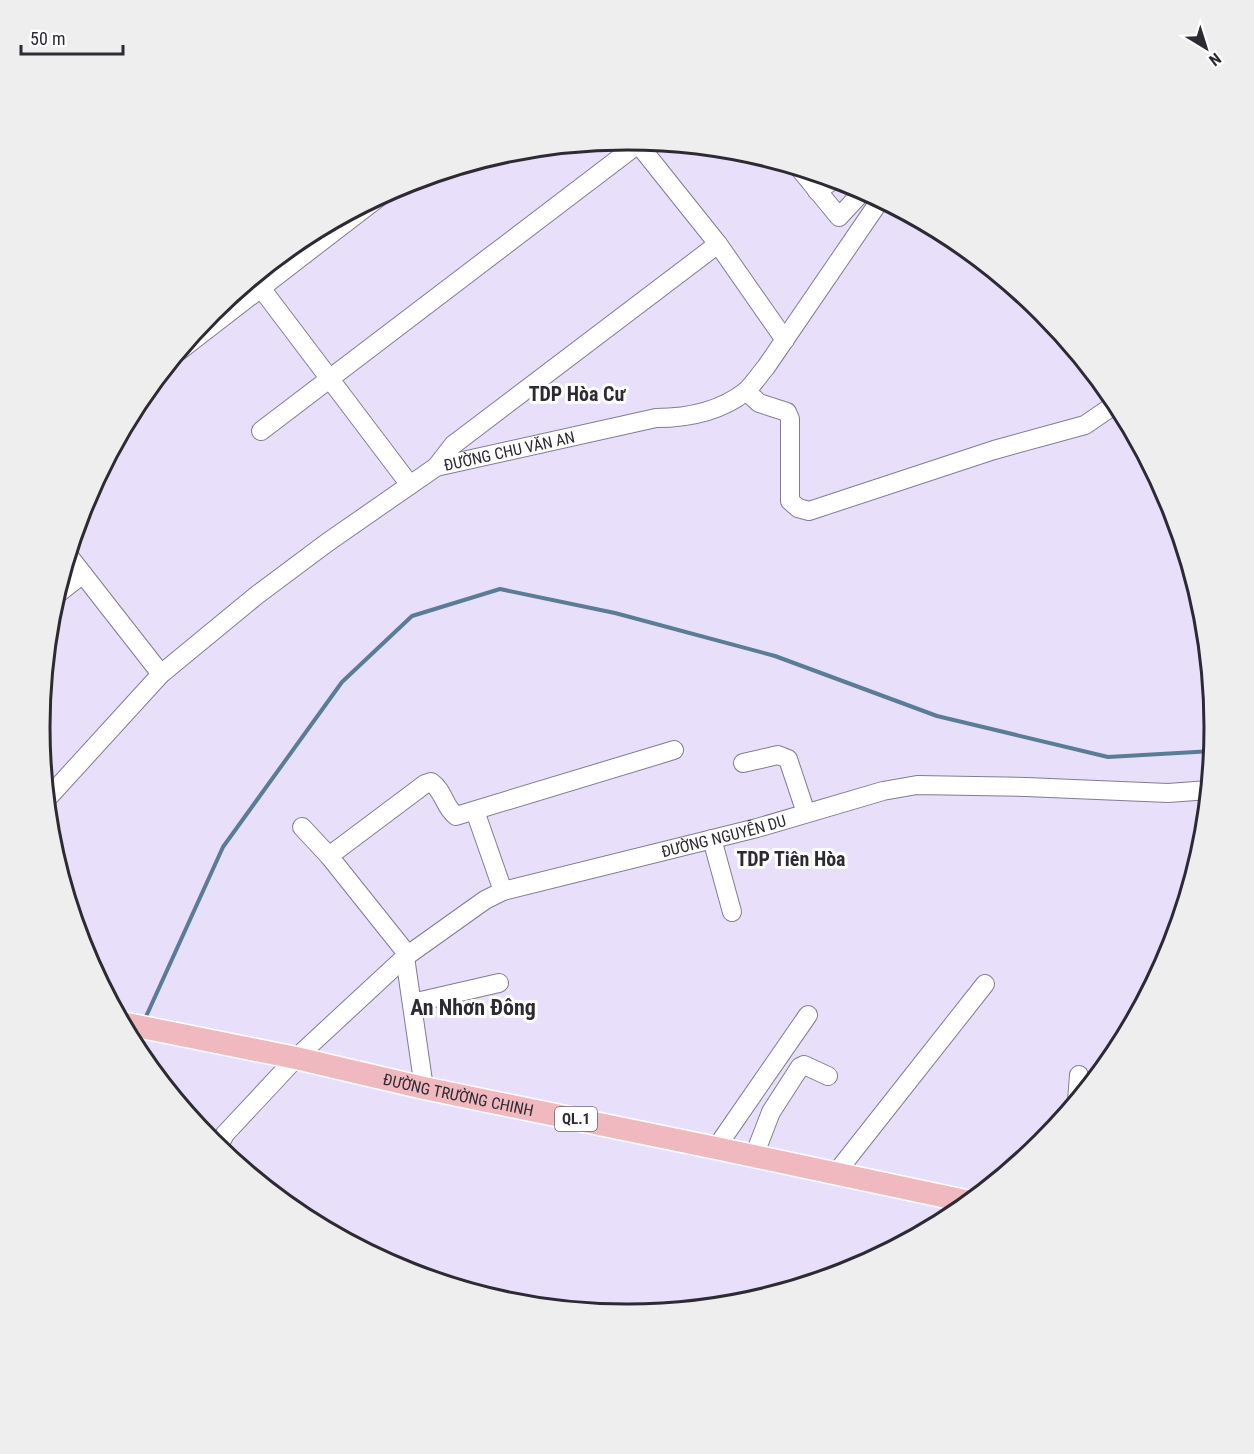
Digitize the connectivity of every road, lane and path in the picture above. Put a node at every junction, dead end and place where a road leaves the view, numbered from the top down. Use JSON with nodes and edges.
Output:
{"nodes":[{"id":1,"x":627,"y":150,"type":"edge"},
{"id":2,"x":644,"y":150,"type":"edge"},
{"id":3,"x":807,"y":178,"type":"edge"},
{"id":4,"x":826,"y":185,"type":"edge"},
{"id":5,"x":817,"y":191,"type":"junction"},
{"id":6,"x":857,"y":197,"type":"edge"},
{"id":7,"x":876,"y":206,"type":"edge"},
{"id":8,"x":327,"y":234,"type":"edge"},
{"id":9,"x":718,"y":244,"type":"junction"},
{"id":10,"x":261,"y":288,"type":"junction"},
{"id":11,"x":214,"y":324,"type":"edge"},
{"id":12,"x":785,"y":340,"type":"junction"},
{"id":13,"x":331,"y":379,"type":"junction"},
{"id":14,"x":746,"y":391,"type":"junction"},
{"id":15,"x":1109,"y":409,"type":"edge"},
{"id":16,"x":261,"y":431,"type":"dead end"},
{"id":17,"x":436,"y":467,"type":"junction"},
{"id":18,"x":410,"y":485,"type":"junction"},
{"id":19,"x":74,"y":562,"type":"edge"},
{"id":20,"x":83,"y":574,"type":"junction"},
{"id":21,"x":67,"y":586,"type":"edge"},
{"id":22,"x":161,"y":674,"type":"junction"},
{"id":23,"x":674,"y":750,"type":"dead end"},
{"id":24,"x":744,"y":763,"type":"dead end"},
{"id":25,"x":1201,"y":791,"type":"edge"},
{"id":26,"x":53,"y":792,"type":"edge"},
{"id":27,"x":475,"y":811,"type":"junction"},
{"id":28,"x":806,"y":813,"type":"junction"},
{"id":29,"x":302,"y":827,"type":"dead end"},
{"id":30,"x":712,"y":839,"type":"junction"},
{"id":31,"x":328,"y":856,"type":"junction"},
{"id":32,"x":503,"y":891,"type":"junction"},
{"id":33,"x":732,"y":912,"type":"dead end"},
{"id":34,"x":407,"y":956,"type":"junction"},
{"id":35,"x":499,"y":983,"type":"dead end"},
{"id":36,"x":985,"y":984,"type":"dead end"},
{"id":37,"x":412,"y":1004,"type":"junction"},
{"id":38,"x":808,"y":1015,"type":"dead end"},
{"id":39,"x":133,"y":1025,"type":"edge"},
{"id":40,"x":296,"y":1058,"type":"junction"},
{"id":41,"x":1079,"y":1075,"type":"dead end"},
{"id":42,"x":828,"y":1076,"type":"dead end"},
{"id":43,"x":1078,"y":1087,"type":"edge"},
{"id":44,"x":424,"y":1088,"type":"junction"},
{"id":45,"x":223,"y":1139,"type":"edge"},
{"id":46,"x":717,"y":1148,"type":"junction"},
{"id":47,"x":754,"y":1156,"type":"junction"},
{"id":48,"x":836,"y":1173,"type":"junction"},
{"id":49,"x":959,"y":1200,"type":"edge"}],
"edges":[{"from":1,"to":13,"type":"street"},
{"from":2,"to":9,"type":"street"},
{"from":3,"to":5,"type":"street"},
{"from":4,"to":5,"type":"street"},
{"from":5,"to":6,"type":"street"},
{"from":7,"to":12,"type":"street","name":"ĐƯỜNG CHU VĂN AN"},
{"from":8,"to":10,"type":"street"},
{"from":9,"to":12,"type":"street"},
{"from":9,"to":17,"type":"street"},
{"from":10,"to":11,"type":"street"},
{"from":10,"to":13,"type":"street"},
{"from":12,"to":14,"type":"street","name":"ĐƯỜNG CHU VĂN AN"},
{"from":13,"to":16,"type":"street"},
{"from":13,"to":18,"type":"street"},
{"from":14,"to":15,"type":"street"},
{"from":14,"to":17,"type":"street","name":"ĐƯỜNG CHU VĂN AN"},
{"from":17,"to":18,"type":"street","name":"ĐƯỜNG CHU VĂN AN"},
{"from":18,"to":22,"type":"street","name":"ĐƯỜNG CHU VĂN AN"},
{"from":19,"to":20,"type":"street"},
{"from":20,"to":21,"type":"street"},
{"from":20,"to":22,"type":"street"},
{"from":22,"to":26,"type":"street","name":"ĐƯỜNG CHU VĂN AN"},
{"from":23,"to":27,"type":"street"},
{"from":24,"to":28,"type":"street"},
{"from":25,"to":28,"type":"street","name":"ĐƯỜNG NGUYỄN DU"},
{"from":27,"to":31,"type":"street"},
{"from":27,"to":32,"type":"street"},
{"from":28,"to":30,"type":"street","name":"ĐƯỜNG NGUYỄN DU"},
{"from":29,"to":31,"type":"street"},
{"from":30,"to":32,"type":"street","name":"ĐƯỜNG NGUYỄN DU"},
{"from":30,"to":33,"type":"street"},
{"from":31,"to":34,"type":"street"},
{"from":32,"to":34,"type":"street","name":"ĐƯỜNG NGUYỄN DU"},
{"from":34,"to":37,"type":"street"},
{"from":34,"to":40,"type":"street","name":"ĐƯỜNG NGUYỄN DU"},
{"from":35,"to":37,"type":"street"},
{"from":36,"to":48,"type":"street"},
{"from":37,"to":44,"type":"street"},
{"from":38,"to":46,"type":"street"},
{"from":39,"to":40,"type":"main road","name":"ĐƯỜNG TRƯỜNG CHINH","number":"QL.1"},
{"from":40,"to":44,"type":"main road","name":"ĐƯỜNG TRƯỜNG CHINH","number":"QL.1"},
{"from":40,"to":45,"type":"street","name":"ĐƯỜNG NGUYỄN DU"},
{"from":41,"to":43,"type":"street"},
{"from":42,"to":47,"type":"street"},
{"from":44,"to":46,"type":"main road","name":"ĐƯỜNG TRƯỜNG CHINH","number":"QL.1"},
{"from":46,"to":47,"type":"main road","name":"ĐƯỜNG TRƯỜNG CHINH","number":"QL.1"},
{"from":47,"to":48,"type":"main road","name":"ĐƯỜNG TRƯỜNG CHINH","number":"QL.1"},
{"from":48,"to":49,"type":"main road","name":"ĐƯỜNG TRƯỜNG CHINH","number":"QL.1"}]}
